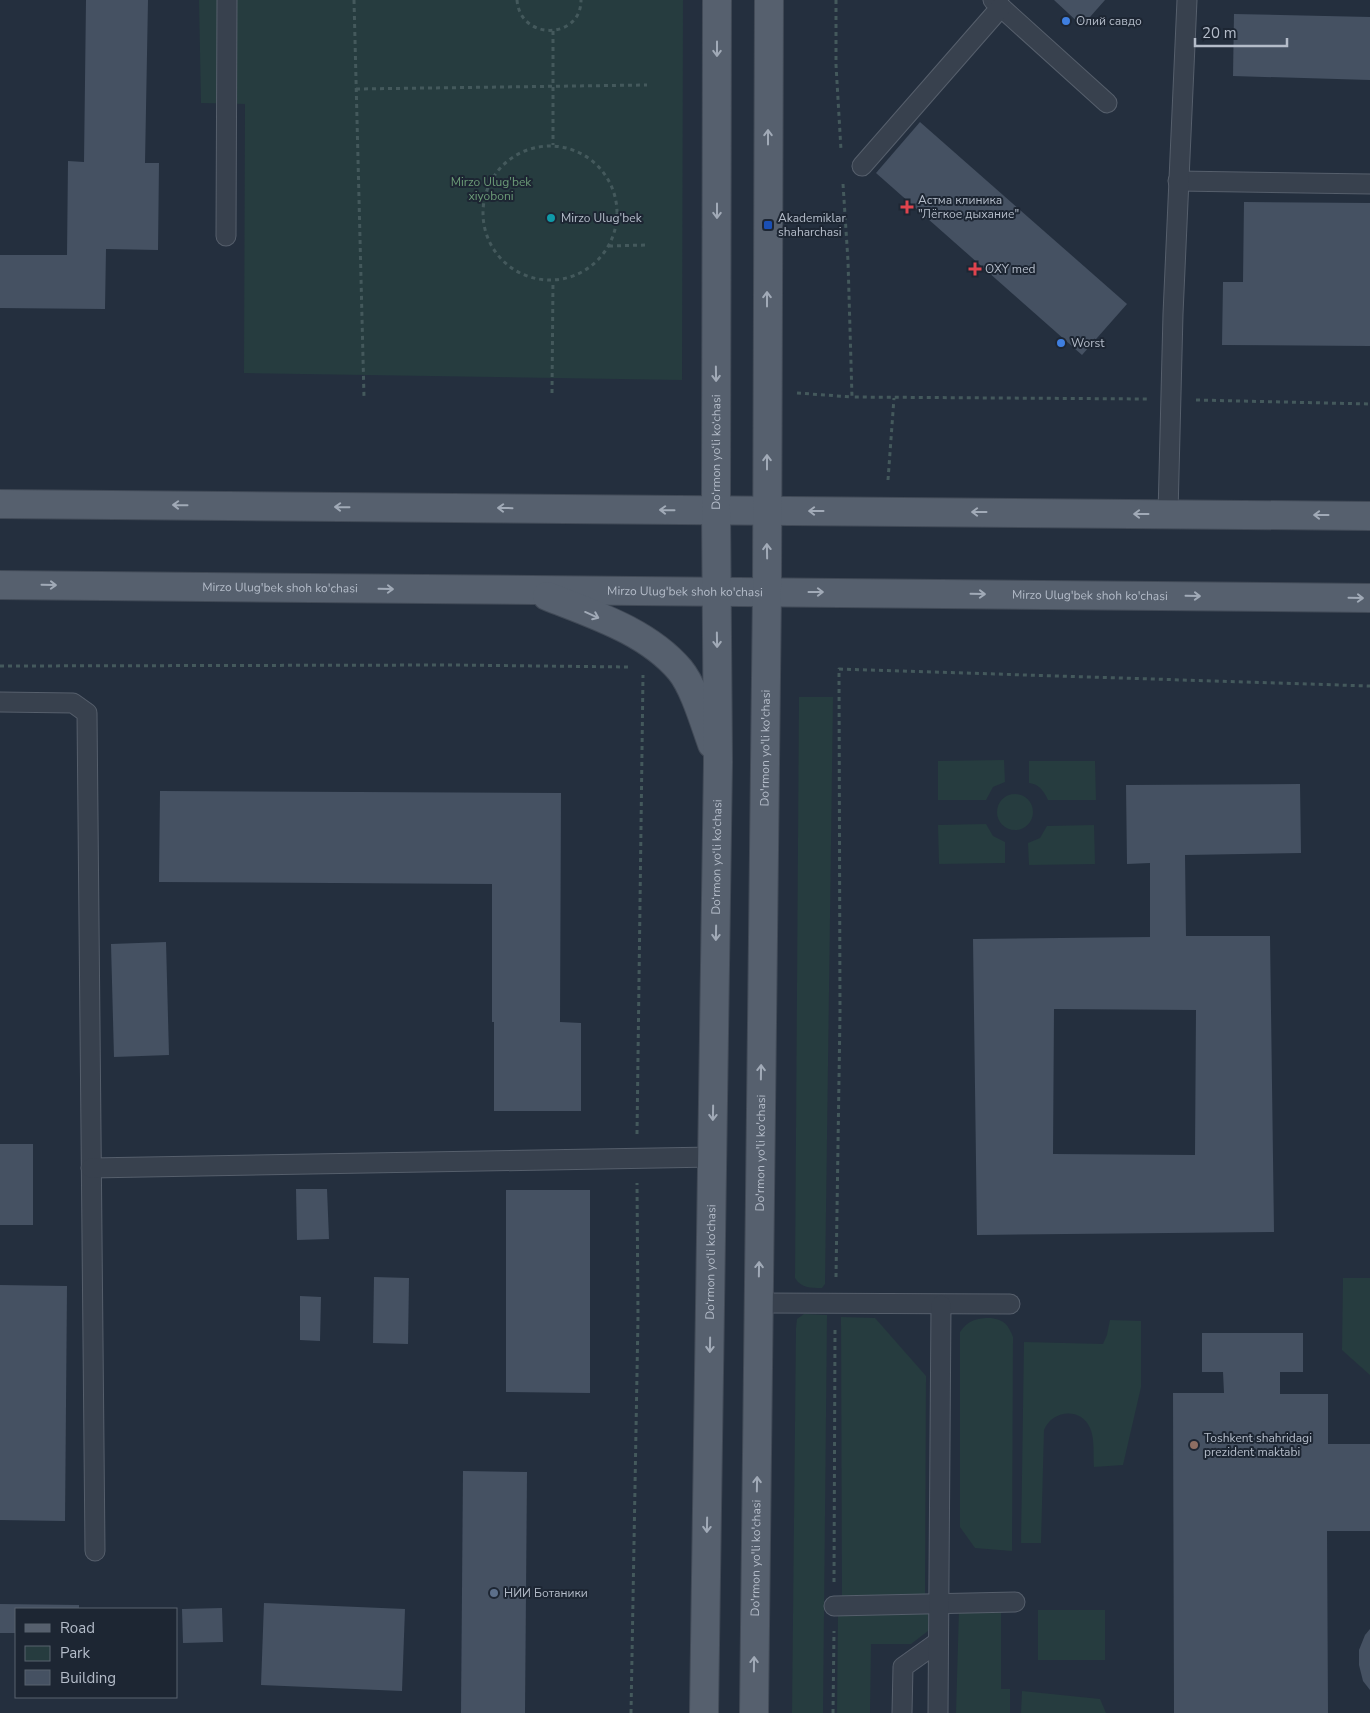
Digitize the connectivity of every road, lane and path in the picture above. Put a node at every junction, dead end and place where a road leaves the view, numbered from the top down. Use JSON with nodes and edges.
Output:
{"nodes":[{"id":1,"x":227,"y":0,"type":"edge"},
{"id":2,"x":354,"y":0,"type":"edge"},
{"id":3,"x":517,"y":0,"type":"edge"},
{"id":4,"x":581,"y":0,"type":"edge"},
{"id":5,"x":717,"y":0,"type":"edge"},
{"id":6,"x":769,"y":0,"type":"edge"},
{"id":7,"x":836,"y":0,"type":"edge"},
{"id":8,"x":1184,"y":2,"type":"edge"},
{"id":9,"x":997,"y":3,"type":"edge"},
{"id":10,"x":553,"y":31,"type":"junction"},
{"id":11,"x":647,"y":85,"type":"dead end"},
{"id":12,"x":356,"y":89,"type":"junction"},
{"id":13,"x":1107,"y":103,"type":"dead end"},
{"id":14,"x":553,"y":145,"type":"junction"},
{"id":15,"x":841,"y":153,"type":"dead end"},
{"id":16,"x":862,"y":166,"type":"dead end"},
{"id":17,"x":1178,"y":181,"type":"junction"},
{"id":18,"x":843,"y":182,"type":"dead end"},
{"id":19,"x":1370,"y":184,"type":"edge"},
{"id":20,"x":226,"y":236,"type":"dead end"},
{"id":21,"x":646,"y":245,"type":"dead end"},
{"id":22,"x":609,"y":246,"type":"junction"},
{"id":23,"x":553,"y":281,"type":"junction"},
{"id":24,"x":552,"y":393,"type":"dead end"},
{"id":25,"x":788,"y":393,"type":"dead end"},
{"id":26,"x":364,"y":397,"type":"dead end"},
{"id":27,"x":852,"y":397,"type":"junction"},
{"id":28,"x":894,"y":398,"type":"junction"},
{"id":29,"x":1170,"y":399,"type":"junction"},
{"id":30,"x":1370,"y":404,"type":"edge"},
{"id":31,"x":888,"y":480,"type":"dead end"},
{"id":32,"x":0,"y":504,"type":"edge"},
{"id":33,"x":716,"y":510,"type":"junction"},
{"id":34,"x":766,"y":510,"type":"junction"},
{"id":35,"x":1168,"y":514,"type":"junction"},
{"id":36,"x":1370,"y":516,"type":"edge"},
{"id":37,"x":0,"y":585,"type":"edge"},
{"id":38,"x":531,"y":590,"type":"junction"},
{"id":39,"x":716,"y":592,"type":"junction"},
{"id":40,"x":767,"y":592,"type":"junction"},
{"id":41,"x":1370,"y":598,"type":"edge"},
{"id":42,"x":0,"y":666,"type":"edge"},
{"id":43,"x":633,"y":667,"type":"dead end"},
{"id":44,"x":643,"y":667,"type":"dead end"},
{"id":45,"x":1370,"y":686,"type":"edge"},
{"id":46,"x":0,"y":702,"type":"edge"},
{"id":47,"x":718,"y":762,"type":"junction"},
{"id":48,"x":713,"y":1157,"type":"junction"},
{"id":49,"x":637,"y":1159,"type":"junction"},
{"id":50,"x":91,"y":1168,"type":"junction"},
{"id":51,"x":836,"y":1303,"type":"junction"},
{"id":52,"x":759,"y":1304,"type":"junction"},
{"id":53,"x":1010,"y":1304,"type":"dead end"},
{"id":54,"x":941,"y":1305,"type":"junction"},
{"id":55,"x":95,"y":1551,"type":"dead end"},
{"id":56,"x":1015,"y":1602,"type":"dead end"},
{"id":57,"x":939,"y":1604,"type":"junction"},
{"id":58,"x":834,"y":1606,"type":"junction"},
{"id":59,"x":938,"y":1642,"type":"junction"},
{"id":60,"x":631,"y":1713,"type":"edge"},
{"id":61,"x":704,"y":1713,"type":"edge"},
{"id":62,"x":754,"y":1713,"type":"edge"},
{"id":63,"x":833,"y":1713,"type":"edge"},
{"id":64,"x":902,"y":1713,"type":"edge"},
{"id":65,"x":938,"y":1713,"type":"edge"}],
"edges":[{"from":1,"to":20,"type":"lane"},
{"from":2,"to":12,"type":"path"},
{"from":3,"to":10,"type":"path"},
{"from":4,"to":10,"type":"path"},
{"from":5,"to":33,"type":"main road","name":"Do‘rmon yo‘li ko‘chasi","one_way":true},
{"from":34,"to":6,"type":"main road","one_way":true},
{"from":7,"to":15,"type":"path"},
{"from":8,"to":17,"type":"lane"},
{"from":9,"to":13,"type":"lane"},
{"from":9,"to":16,"type":"lane"},
{"from":10,"to":14,"type":"path"},
{"from":11,"to":12,"type":"path"},
{"from":12,"to":26,"type":"path"},
{"from":14,"to":22,"type":"path"},
{"from":14,"to":23,"type":"path"},
{"from":17,"to":19,"type":"lane"},
{"from":17,"to":29,"type":"lane"},
{"from":18,"to":27,"type":"path"},
{"from":21,"to":22,"type":"path"},
{"from":22,"to":23,"type":"path"},
{"from":23,"to":24,"type":"path"},
{"from":25,"to":27,"type":"path"},
{"from":27,"to":28,"type":"path"},
{"from":28,"to":29,"type":"path"},
{"from":28,"to":31,"type":"path"},
{"from":29,"to":30,"type":"path"},
{"from":29,"to":35,"type":"lane"},
{"from":33,"to":32,"type":"main road","one_way":true},
{"from":33,"to":34,"type":"main road"},
{"from":33,"to":39,"type":"main road","name":"Do‘rmon yo‘li ko‘chasi"},
{"from":35,"to":34,"type":"main road","one_way":true},
{"from":40,"to":34,"type":"main road","one_way":true},
{"from":36,"to":35,"type":"main road","one_way":true},
{"from":37,"to":38,"type":"main road","name":"Mirzo Ulug'bek shoh ko'chasi","one_way":true},
{"from":38,"to":39,"type":"main road","name":"Mirzo Ulug'bek shoh ko'chasi"},
{"from":38,"to":47,"type":"main road","one_way":true},
{"from":39,"to":40,"type":"main road","name":"Mirzo Ulug'bek shoh ko'chasi"},
{"from":39,"to":47,"type":"main road","name":"Do‘rmon yo‘li ko‘chasi","one_way":true},
{"from":40,"to":41,"type":"main road","name":"Mirzo Ulug'bek shoh ko'chasi","one_way":true},
{"from":52,"to":40,"type":"main road","name":"Do'rmon yo'li ko'chasi","one_way":true},
{"from":42,"to":43,"type":"path"},
{"from":44,"to":49,"type":"path"},
{"from":45,"to":51,"type":"path"},
{"from":46,"to":50,"type":"lane"},
{"from":47,"to":48,"type":"main road","name":"Do‘rmon yo‘li ko‘chasi","one_way":true},
{"from":48,"to":49,"type":"lane"},
{"from":48,"to":61,"type":"main road","name":"Do‘rmon yo‘li ko‘chasi","one_way":true},
{"from":49,"to":50,"type":"lane"},
{"from":49,"to":60,"type":"path"},
{"from":50,"to":55,"type":"lane"},
{"from":51,"to":52,"type":"lane"},
{"from":51,"to":54,"type":"lane"},
{"from":51,"to":58,"type":"path"},
{"from":62,"to":52,"type":"main road","name":"Do'rmon yo'li ko'chasi","one_way":true},
{"from":53,"to":54,"type":"lane"},
{"from":54,"to":57,"type":"lane"},
{"from":56,"to":57,"type":"lane"},
{"from":57,"to":58,"type":"lane"},
{"from":57,"to":59,"type":"lane"},
{"from":58,"to":63,"type":"path"},
{"from":59,"to":64,"type":"lane"},
{"from":59,"to":65,"type":"lane"}]}
